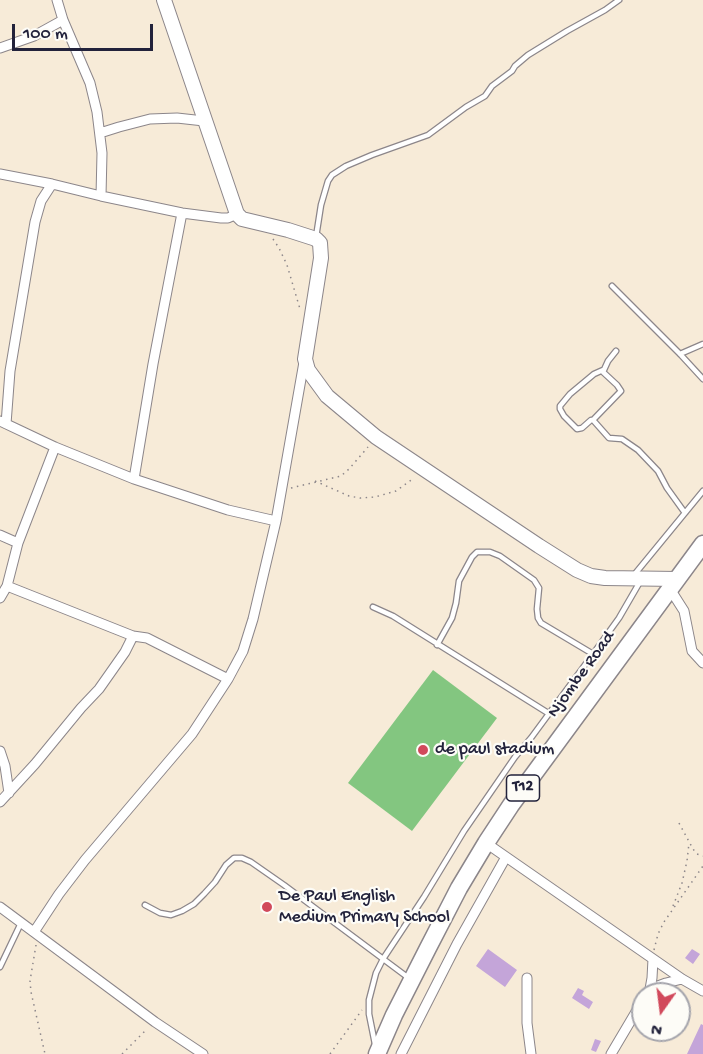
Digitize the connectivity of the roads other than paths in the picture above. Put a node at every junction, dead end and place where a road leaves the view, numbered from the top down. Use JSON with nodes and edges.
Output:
{"nodes":[{"id":1,"x":57,"y":0,"type":"edge"},
{"id":2,"x":164,"y":0,"type":"edge"},
{"id":3,"x":619,"y":0,"type":"edge"},
{"id":4,"x":63,"y":20,"type":"junction"},
{"id":5,"x":0,"y":48,"type":"edge"},
{"id":6,"x":204,"y":120,"type":"junction"},
{"id":7,"x":100,"y":133,"type":"junction"},
{"id":8,"x":0,"y":174,"type":"edge"},
{"id":9,"x":52,"y":184,"type":"junction"},
{"id":10,"x":101,"y":196,"type":"junction"},
{"id":11,"x":182,"y":213,"type":"junction"},
{"id":12,"x":237,"y":214,"type":"junction"},
{"id":13,"x":316,"y":239,"type":"junction"},
{"id":14,"x":612,"y":286,"type":"dead end"},
{"id":15,"x":703,"y":344,"type":"edge"},
{"id":16,"x":616,"y":351,"type":"dead end"},
{"id":17,"x":680,"y":354,"type":"junction"},
{"id":18,"x":304,"y":359,"type":"junction"},
{"id":19,"x":603,"y":370,"type":"junction"},
{"id":20,"x":703,"y":380,"type":"edge"},
{"id":21,"x":593,"y":420,"type":"junction"},
{"id":22,"x":3,"y":423,"type":"edge"},
{"id":23,"x":55,"y":447,"type":"junction"},
{"id":24,"x":134,"y":479,"type":"junction"},
{"id":25,"x":703,"y":491,"type":"edge"},
{"id":26,"x":685,"y":513,"type":"junction"},
{"id":27,"x":276,"y":521,"type":"junction"},
{"id":28,"x":0,"y":536,"type":"edge"},
{"id":29,"x":18,"y":543,"type":"junction"},
{"id":30,"x":703,"y":544,"type":"edge"},
{"id":31,"x":637,"y":578,"type":"junction"},
{"id":32,"x":674,"y":584,"type":"junction"},
{"id":33,"x":7,"y":586,"type":"junction"},
{"id":34,"x":0,"y":598,"type":"edge"},
{"id":35,"x":373,"y":607,"type":"dead end"},
{"id":36,"x":133,"y":636,"type":"junction"},
{"id":37,"x":437,"y":645,"type":"junction"},
{"id":38,"x":593,"y":654,"type":"junction"},
{"id":39,"x":703,"y":663,"type":"edge"},
{"id":40,"x":228,"y":679,"type":"junction"},
{"id":41,"x":548,"y":713,"type":"junction"},
{"id":42,"x":0,"y":752,"type":"edge"},
{"id":43,"x":9,"y":793,"type":"junction"},
{"id":44,"x":0,"y":802,"type":"edge"},
{"id":45,"x":486,"y":843,"type":"junction"},
{"id":46,"x":506,"y":857,"type":"junction"},
{"id":47,"x":145,"y":905,"type":"dead end"},
{"id":48,"x":0,"y":907,"type":"edge"},
{"id":49,"x":21,"y":922,"type":"junction"},
{"id":50,"x":36,"y":934,"type":"junction"},
{"id":51,"x":383,"y":959,"type":"junction"},
{"id":52,"x":654,"y":960,"type":"junction"},
{"id":53,"x":0,"y":967,"type":"edge"},
{"id":54,"x":527,"y":978,"type":"dead end"},
{"id":55,"x":682,"y":979,"type":"junction"},
{"id":56,"x":412,"y":981,"type":"junction"},
{"id":57,"x":651,"y":982,"type":"edge"},
{"id":58,"x":670,"y":982,"type":"edge"},
{"id":59,"x":703,"y":991,"type":"edge"},
{"id":60,"x":631,"y":1021,"type":"edge"},
{"id":61,"x":203,"y":1054,"type":"edge"},
{"id":62,"x":377,"y":1054,"type":"edge"},
{"id":63,"x":401,"y":1054,"type":"edge"},
{"id":64,"x":531,"y":1054,"type":"edge"},
{"id":65,"x":612,"y":1054,"type":"edge"}],
"edges":[{"from":1,"to":4,"type":"street"},
{"from":2,"to":6,"type":"street"},
{"from":3,"to":13,"type":"lane"},
{"from":4,"to":5,"type":"street"},
{"from":4,"to":7,"type":"street"},
{"from":6,"to":7,"type":"street"},
{"from":6,"to":12,"type":"street"},
{"from":7,"to":10,"type":"street"},
{"from":8,"to":9,"type":"street"},
{"from":9,"to":10,"type":"street"},
{"from":9,"to":22,"type":"street"},
{"from":10,"to":11,"type":"street"},
{"from":11,"to":12,"type":"street"},
{"from":11,"to":24,"type":"street"},
{"from":12,"to":13,"type":"street"},
{"from":13,"to":18,"type":"street"},
{"from":14,"to":17,"type":"lane"},
{"from":15,"to":17,"type":"lane"},
{"from":16,"to":19,"type":"lane"},
{"from":17,"to":20,"type":"lane"},
{"from":18,"to":27,"type":"street"},
{"from":18,"to":31,"type":"street"},
{"from":19,"to":21,"type":"lane"},
{"from":19,"to":21,"type":"lane"},
{"from":21,"to":26,"type":"lane"},
{"from":22,"to":23,"type":"street"},
{"from":23,"to":24,"type":"street"},
{"from":23,"to":29,"type":"street"},
{"from":24,"to":27,"type":"street"},
{"from":25,"to":26,"type":"lane"},
{"from":26,"to":31,"type":"lane"},
{"from":27,"to":40,"type":"street"},
{"from":28,"to":29,"type":"street"},
{"from":29,"to":33,"type":"street"},
{"from":30,"to":32,"type":"highway","name":"Njombe Road","number":"T12"},
{"from":31,"to":32,"type":"street"},
{"from":31,"to":38,"type":"lane"},
{"from":32,"to":39,"type":"street"},
{"from":32,"to":45,"type":"highway","name":"Njombe Road","number":"T12"},
{"from":33,"to":34,"type":"street"},
{"from":33,"to":36,"type":"street"},
{"from":35,"to":37,"type":"lane"},
{"from":36,"to":40,"type":"street"},
{"from":36,"to":43,"type":"street"},
{"from":37,"to":38,"type":"lane"},
{"from":37,"to":41,"type":"lane"},
{"from":38,"to":41,"type":"lane"},
{"from":40,"to":50,"type":"street"},
{"from":41,"to":51,"type":"lane"},
{"from":42,"to":43,"type":"street"},
{"from":43,"to":44,"type":"street"},
{"from":45,"to":46,"type":"street"},
{"from":45,"to":56,"type":"highway","name":"Njombe Road","number":"T12"},
{"from":46,"to":52,"type":"street"},
{"from":46,"to":63,"type":"street"},
{"from":47,"to":51,"type":"lane"},
{"from":48,"to":49,"type":"street"},
{"from":49,"to":50,"type":"street"},
{"from":49,"to":53,"type":"lane"},
{"from":50,"to":61,"type":"street"},
{"from":51,"to":56,"type":"lane"},
{"from":51,"to":62,"type":"lane"},
{"from":52,"to":55,"type":"street"},
{"from":52,"to":57,"type":"street"},
{"from":54,"to":64,"type":"street"},
{"from":55,"to":58,"type":"street"},
{"from":55,"to":59,"type":"street"},
{"from":56,"to":62,"type":"highway","name":"Njombe Road","number":"T12"},
{"from":60,"to":65,"type":"street"}]}
